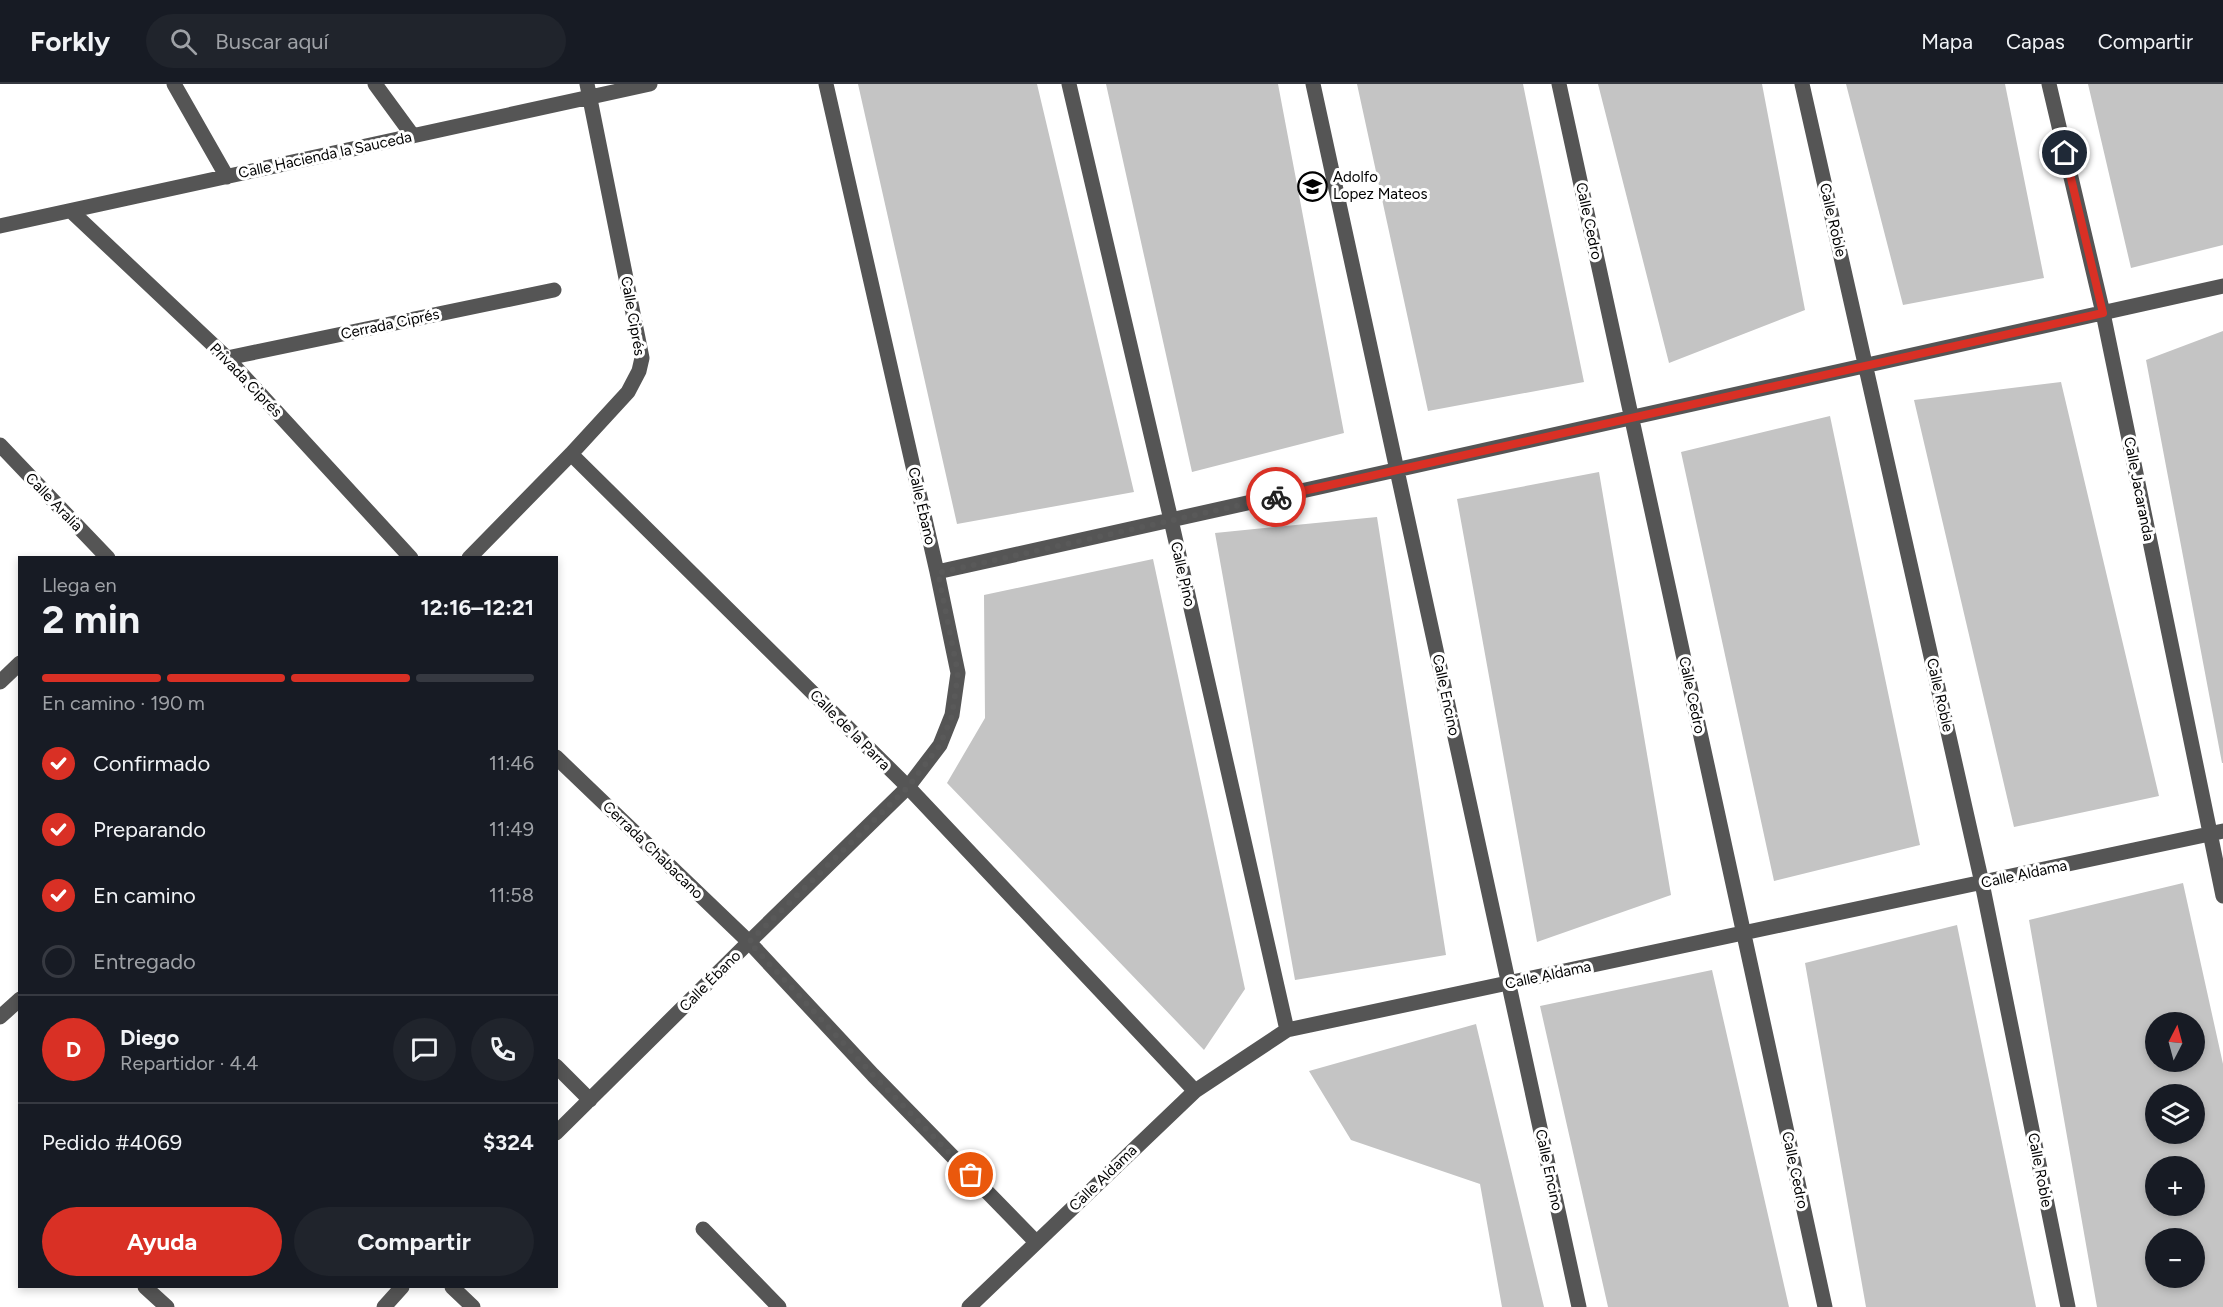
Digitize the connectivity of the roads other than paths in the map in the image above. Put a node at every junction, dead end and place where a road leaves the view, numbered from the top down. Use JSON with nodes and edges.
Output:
{"nodes":[{"id":1,"x":174,"y":84,"type":"edge"},
{"id":2,"x":375,"y":84,"type":"edge"},
{"id":3,"x":650,"y":84,"type":"edge"},
{"id":4,"x":826,"y":84,"type":"edge"},
{"id":5,"x":1069,"y":84,"type":"edge"},
{"id":6,"x":1313,"y":84,"type":"edge"},
{"id":7,"x":1559,"y":84,"type":"edge"},
{"id":8,"x":1802,"y":84,"type":"edge"},
{"id":9,"x":2049,"y":84,"type":"edge"},
{"id":10,"x":588,"y":91,"type":"edge"},
{"id":11,"x":413,"y":136,"type":"junction"},
{"id":12,"x":227,"y":177,"type":"junction"},
{"id":13,"x":71,"y":211,"type":"junction"},
{"id":14,"x":0,"y":226,"type":"edge"},
{"id":15,"x":2223,"y":286,"type":"edge"},
{"id":16,"x":554,"y":290,"type":"dead end"},
{"id":17,"x":2103,"y":313,"type":"junction"},
{"id":18,"x":226,"y":357,"type":"junction"},
{"id":19,"x":1865,"y":366,"type":"junction"},
{"id":20,"x":1632,"y":418,"type":"junction"},
{"id":21,"x":0,"y":445,"type":"edge"},
{"id":22,"x":572,"y":454,"type":"junction"},
{"id":23,"x":1397,"y":470,"type":"junction"},
{"id":24,"x":1171,"y":520,"type":"junction"},
{"id":25,"x":106,"y":556,"type":"edge"},
{"id":26,"x":409,"y":556,"type":"edge"},
{"id":27,"x":472,"y":556,"type":"edge"},
{"id":28,"x":938,"y":573,"type":"junction"},
{"id":29,"x":18,"y":665,"type":"edge"},
{"id":30,"x":0,"y":682,"type":"edge"},
{"id":31,"x":558,"y":760,"type":"edge"},
{"id":32,"x":908,"y":787,"type":"junction"},
{"id":33,"x":2216,"y":833,"type":"edge"},
{"id":34,"x":1982,"y":883,"type":"junction"},
{"id":35,"x":2223,"y":896,"type":"edge"},
{"id":36,"x":1744,"y":934,"type":"junction"},
{"id":37,"x":749,"y":942,"type":"junction"},
{"id":38,"x":1508,"y":984,"type":"junction"},
{"id":39,"x":18,"y":1001,"type":"edge"},
{"id":40,"x":0,"y":1017,"type":"edge"},
{"id":41,"x":1287,"y":1030,"type":"junction"},
{"id":42,"x":558,"y":1068,"type":"edge"},
{"id":43,"x":1195,"y":1091,"type":"junction"},
{"id":44,"x":590,"y":1100,"type":"junction"},
{"id":45,"x":558,"y":1131,"type":"edge"},
{"id":46,"x":703,"y":1229,"type":"dead end"},
{"id":47,"x":1036,"y":1242,"type":"junction"},
{"id":48,"x":147,"y":1288,"type":"edge"},
{"id":49,"x":401,"y":1288,"type":"edge"},
{"id":50,"x":453,"y":1288,"type":"edge"},
{"id":51,"x":167,"y":1307,"type":"edge"},
{"id":52,"x":384,"y":1307,"type":"edge"},
{"id":53,"x":473,"y":1307,"type":"edge"},
{"id":54,"x":779,"y":1307,"type":"edge"},
{"id":55,"x":969,"y":1307,"type":"edge"},
{"id":56,"x":1579,"y":1307,"type":"edge"},
{"id":57,"x":1825,"y":1307,"type":"edge"},
{"id":58,"x":2068,"y":1307,"type":"edge"}],
"edges":[{"from":1,"to":12,"type":"street"},
{"from":2,"to":11,"type":"street"},
{"from":3,"to":10,"type":"street","name":"Calle Hacienda la Sauceda"},
{"from":4,"to":28,"type":"street","name":"Calle Ébano"},
{"from":5,"to":24,"type":"street","name":"Calle Pino"},
{"from":6,"to":23,"type":"street","name":"Calle Encino"},
{"from":7,"to":20,"type":"street","name":"Calle Cedro"},
{"from":8,"to":19,"type":"street","name":"Calle Roble"},
{"from":9,"to":17,"type":"street","name":"Calle Jacaranda"},
{"from":10,"to":11,"type":"street","name":"Calle Hacienda la Sauceda"},
{"from":10,"to":22,"type":"street","name":"Calle Ciprés"},
{"from":11,"to":12,"type":"street","name":"Calle Hacienda la Sauceda"},
{"from":12,"to":13,"type":"street","name":"Calle Hacienda la Sauceda"},
{"from":13,"to":14,"type":"street","name":"Calle Hacienda la Sauceda"},
{"from":13,"to":18,"type":"street","name":"Privada Ciprés"},
{"from":15,"to":17,"type":"street"},
{"from":16,"to":18,"type":"street","name":"Cerrada Ciprés"},
{"from":17,"to":19,"type":"street"},
{"from":17,"to":33,"type":"street","name":"Calle Jacaranda"},
{"from":18,"to":26,"type":"street","name":"Privada Ciprés"},
{"from":19,"to":20,"type":"street"},
{"from":19,"to":34,"type":"street","name":"Calle Roble"},
{"from":20,"to":23,"type":"street"},
{"from":20,"to":36,"type":"street","name":"Calle Cedro"},
{"from":21,"to":25,"type":"street","name":"Calle Aralia"},
{"from":22,"to":27,"type":"street","name":"Calle Ciprés"},
{"from":22,"to":32,"type":"street","name":"Calle de la Parra"},
{"from":23,"to":24,"type":"street"},
{"from":23,"to":38,"type":"street","name":"Calle Encino"},
{"from":24,"to":28,"type":"street"},
{"from":24,"to":41,"type":"street","name":"Calle Pino"},
{"from":28,"to":32,"type":"street","name":"Calle Ébano"},
{"from":29,"to":30,"type":"street"},
{"from":31,"to":37,"type":"street","name":"Cerrada Chabacano"},
{"from":32,"to":37,"type":"street","name":"Calle Ébano"},
{"from":32,"to":43,"type":"street","name":"Calle de la Parra"},
{"from":33,"to":34,"type":"street","name":"Calle Aldama"},
{"from":33,"to":35,"type":"street","name":"Calle Jacaranda"},
{"from":34,"to":36,"type":"street","name":"Calle Aldama"},
{"from":34,"to":58,"type":"street","name":"Calle Roble"},
{"from":36,"to":38,"type":"street","name":"Calle Aldama"},
{"from":36,"to":57,"type":"street","name":"Calle Cedro"},
{"from":37,"to":44,"type":"street","name":"Calle Ébano"},
{"from":37,"to":47,"type":"street","name":"Cerrada Chabacano"},
{"from":38,"to":41,"type":"street","name":"Calle Aldama"},
{"from":38,"to":56,"type":"street","name":"Calle Encino"},
{"from":39,"to":40,"type":"street"},
{"from":41,"to":43,"type":"street","name":"Calle Aldama"},
{"from":42,"to":44,"type":"street"},
{"from":43,"to":47,"type":"street","name":"Calle Aldama"},
{"from":44,"to":45,"type":"street","name":"Calle Ébano"},
{"from":46,"to":54,"type":"street"},
{"from":47,"to":55,"type":"street","name":"Calle Aldama"},
{"from":48,"to":51,"type":"street"},
{"from":49,"to":52,"type":"street"},
{"from":50,"to":53,"type":"street"}]}
